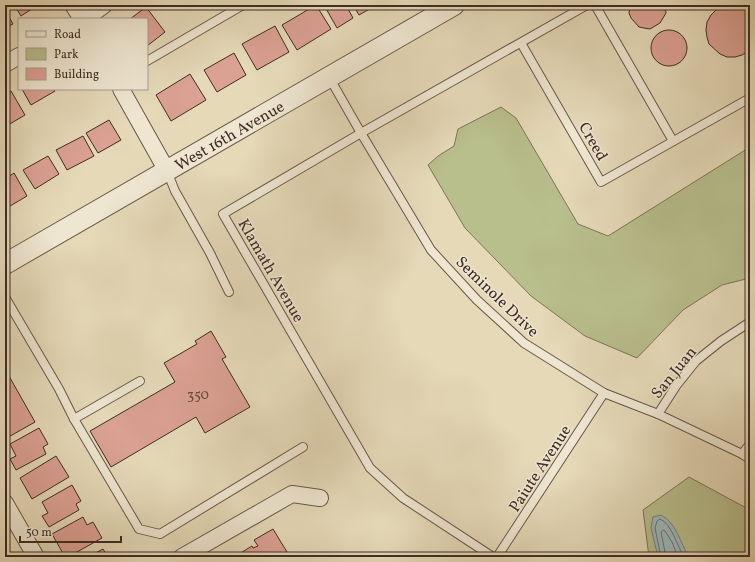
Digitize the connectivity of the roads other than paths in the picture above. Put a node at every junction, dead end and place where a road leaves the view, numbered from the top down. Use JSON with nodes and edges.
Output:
{"nodes":[{"id":1,"x":73,"y":5,"type":"edge"},
{"id":2,"x":104,"y":5,"type":"edge"},
{"id":3,"x":243,"y":5,"type":"edge"},
{"id":4,"x":454,"y":5,"type":"edge"},
{"id":5,"x":588,"y":5,"type":"edge"},
{"id":6,"x":595,"y":5,"type":"edge"},
{"id":7,"x":82,"y":18,"type":"edge"},
{"id":8,"x":84,"y":18,"type":"edge"},
{"id":9,"x":521,"y":43,"type":"junction"},
{"id":10,"x":18,"y":57,"type":"edge"},
{"id":11,"x":148,"y":60,"type":"edge"},
{"id":12,"x":5,"y":64,"type":"edge"},
{"id":13,"x":329,"y":76,"type":"junction"},
{"id":14,"x":122,"y":90,"type":"edge"},
{"id":15,"x":750,"y":98,"type":"edge"},
{"id":16,"x":361,"y":133,"type":"junction"},
{"id":17,"x":673,"y":141,"type":"junction"},
{"id":18,"x":167,"y":171,"type":"junction"},
{"id":19,"x":5,"y":264,"type":"edge"},
{"id":20,"x":229,"y":292,"type":"dead end"},
{"id":21,"x":5,"y":297,"type":"edge"},
{"id":22,"x":750,"y":322,"type":"edge"},
{"id":23,"x":140,"y":381,"type":"dead end"},
{"id":24,"x":604,"y":393,"type":"junction"},
{"id":25,"x":658,"y":414,"type":"junction"},
{"id":26,"x":74,"y":419,"type":"junction"},
{"id":27,"x":750,"y":444,"type":"edge"},
{"id":28,"x":303,"y":447,"type":"dead end"},
{"id":29,"x":742,"y":454,"type":"junction"},
{"id":30,"x":750,"y":459,"type":"edge"},
{"id":31,"x":320,"y":498,"type":"dead end"},
{"id":32,"x":5,"y":503,"type":"edge"},
{"id":33,"x":36,"y":557,"type":"edge"},
{"id":34,"x":182,"y":557,"type":"edge"},
{"id":35,"x":493,"y":557,"type":"edge"},
{"id":36,"x":497,"y":557,"type":"edge"}],
"edges":[{"from":1,"to":7,"type":"street"},
{"from":2,"to":8,"type":"street"},
{"from":3,"to":11,"type":"lane"},
{"from":4,"to":13,"type":"street","name":"West 16th Avenue"},
{"from":5,"to":9,"type":"lane","name":"Klamath Avenue"},
{"from":6,"to":17,"type":"lane"},
{"from":9,"to":16,"type":"lane","name":"Klamath Avenue"},
{"from":9,"to":17,"type":"lane","name":"Creed"},
{"from":10,"to":12,"type":"street"},
{"from":13,"to":16,"type":"lane","name":"Seminole Drive"},
{"from":13,"to":18,"type":"street","name":"West 16th Avenue"},
{"from":14,"to":18,"type":"street"},
{"from":15,"to":17,"type":"lane"},
{"from":16,"to":24,"type":"lane","name":"Seminole Drive"},
{"from":16,"to":35,"type":"lane","name":"Klamath Avenue"},
{"from":18,"to":19,"type":"street","name":"West 16th Avenue"},
{"from":18,"to":20,"type":"lane"},
{"from":21,"to":26,"type":"lane"},
{"from":22,"to":25,"type":"lane","name":"San Juan"},
{"from":23,"to":26,"type":"lane"},
{"from":24,"to":25,"type":"lane","name":"Seminole Drive"},
{"from":24,"to":36,"type":"lane","name":"Paiute Avenue"},
{"from":25,"to":29,"type":"lane","name":"Seminole Drive"},
{"from":26,"to":28,"type":"lane"},
{"from":27,"to":29,"type":"lane"},
{"from":29,"to":30,"type":"lane","name":"Seminole Drive"},
{"from":31,"to":34,"type":"street"},
{"from":32,"to":33,"type":"street"}]}
